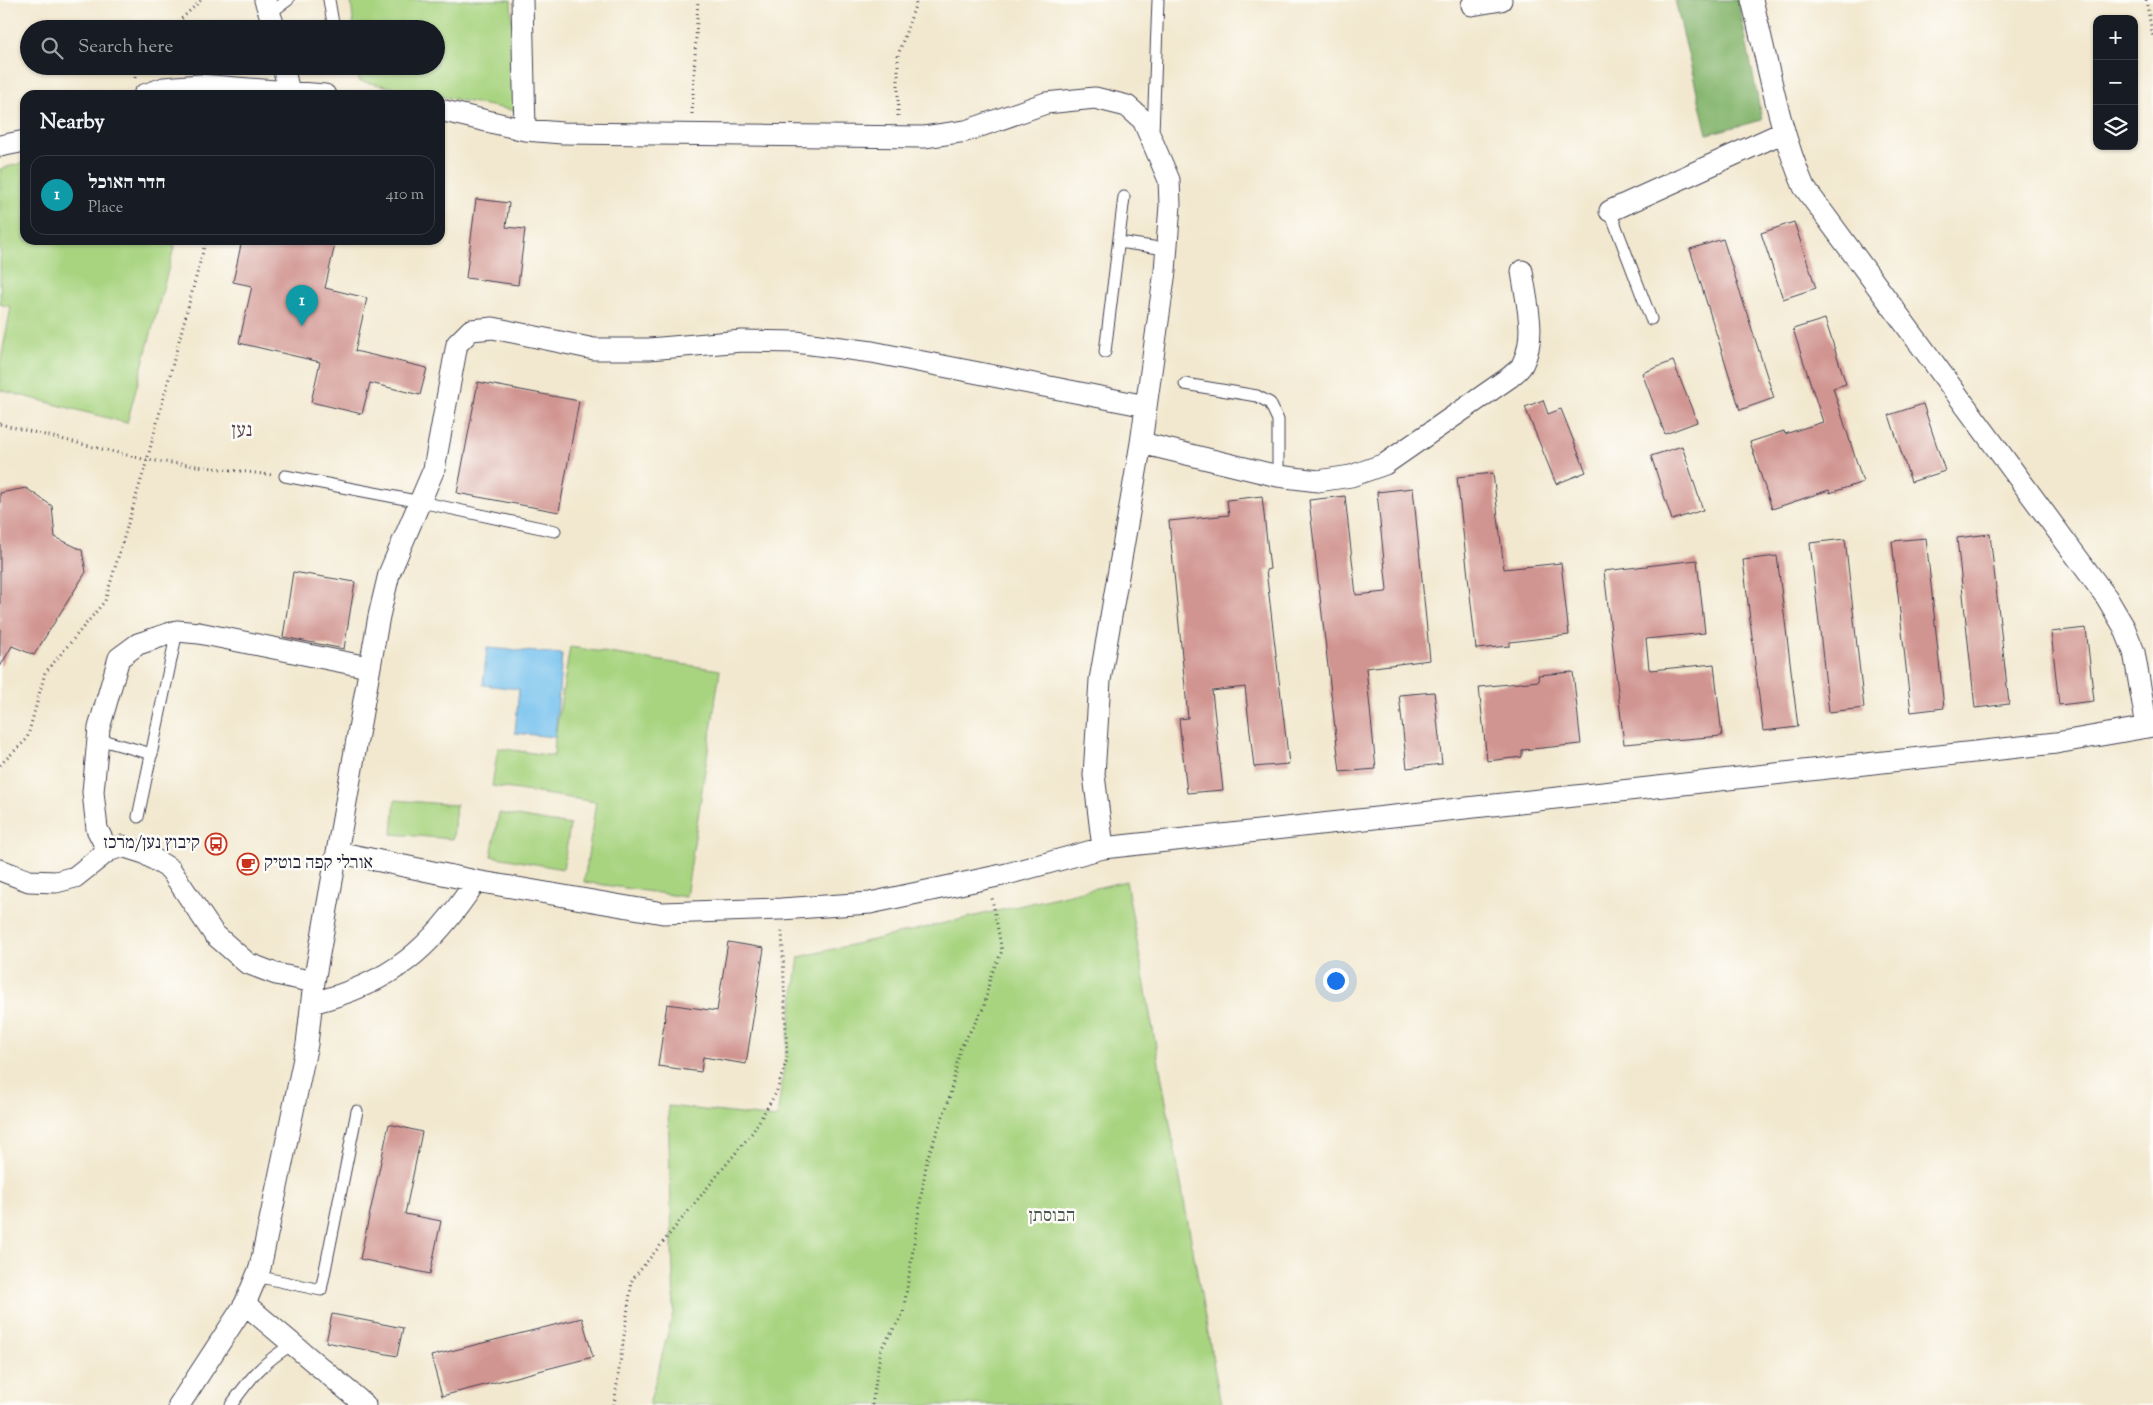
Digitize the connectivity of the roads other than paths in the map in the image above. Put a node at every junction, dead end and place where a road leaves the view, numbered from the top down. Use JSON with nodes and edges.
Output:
{"nodes":[{"id":1,"x":288,"y":0,"type":"edge"},
{"id":2,"x":328,"y":0,"type":"edge"},
{"id":3,"x":522,"y":0,"type":"edge"},
{"id":4,"x":1158,"y":0,"type":"edge"},
{"id":5,"x":1501,"y":0,"type":"edge"},
{"id":6,"x":1752,"y":0,"type":"edge"},
{"id":7,"x":1472,"y":5,"type":"dead end"},
{"id":8,"x":270,"y":14,"type":"edge"},
{"id":9,"x":332,"y":20,"type":"edge"},
{"id":10,"x":285,"y":75,"type":"edge"},
{"id":11,"x":158,"y":90,"type":"edge"},
{"id":12,"x":264,"y":90,"type":"edge"},
{"id":13,"x":289,"y":90,"type":"edge"},
{"id":14,"x":445,"y":111,"type":"edge"},
{"id":15,"x":525,"y":130,"type":"junction"},
{"id":16,"x":1784,"y":132,"type":"junction"},
{"id":17,"x":1153,"y":140,"type":"junction"},
{"id":18,"x":20,"y":141,"type":"edge"},
{"id":19,"x":0,"y":146,"type":"edge"},
{"id":20,"x":1124,"y":197,"type":"dead end"},
{"id":21,"x":1610,"y":211,"type":"joint"},
{"id":22,"x":1119,"y":242,"type":"junction"},
{"id":23,"x":1166,"y":250,"type":"junction"},
{"id":24,"x":1522,"y":271,"type":"dead end"},
{"id":25,"x":1651,"y":319,"type":"dead end"},
{"id":26,"x":1105,"y":352,"type":"dead end"},
{"id":27,"x":1185,"y":384,"type":"dead end"},
{"id":28,"x":1146,"y":406,"type":"junction"},
{"id":29,"x":1141,"y":443,"type":"junction"},
{"id":30,"x":285,"y":476,"type":"road end"},
{"id":31,"x":1278,"y":476,"type":"junction"},
{"id":32,"x":421,"y":502,"type":"junction"},
{"id":33,"x":555,"y":531,"type":"dead end"},
{"id":34,"x":177,"y":631,"type":"junction"},
{"id":35,"x":368,"y":667,"type":"junction"},
{"id":36,"x":2150,"y":726,"type":"edge"},
{"id":37,"x":98,"y":739,"type":"junction"},
{"id":38,"x":152,"y":754,"type":"junction"},
{"id":39,"x":138,"y":817,"type":"dead end"},
{"id":40,"x":1103,"y":848,"type":"junction"},
{"id":41,"x":108,"y":851,"type":"junction"},
{"id":42,"x":337,"y":852,"type":"junction"},
{"id":43,"x":0,"y":870,"type":"edge"},
{"id":44,"x":476,"y":881,"type":"junction"},
{"id":45,"x":313,"y":993,"type":"junction"},
{"id":46,"x":357,"y":1111,"type":"dead end"},
{"id":47,"x":256,"y":1276,"type":"junction"},
{"id":48,"x":245,"y":1304,"type":"junction"},
{"id":49,"x":293,"y":1344,"type":"junction"},
{"id":50,"x":179,"y":1405,"type":"edge"},
{"id":51,"x":231,"y":1405,"type":"edge"},
{"id":52,"x":365,"y":1405,"type":"edge"}],
"edges":[{"from":1,"to":8,"type":"lane"},
{"from":2,"to":9,"type":"lane"},
{"from":3,"to":15,"type":"street"},
{"from":4,"to":17,"type":"lane"},
{"from":5,"to":7,"type":"street"},
{"from":6,"to":16,"type":"street"},
{"from":10,"to":13,"type":"street"},
{"from":11,"to":12,"type":"street"},
{"from":14,"to":15,"type":"street"},
{"from":15,"to":17,"type":"street"},
{"from":16,"to":21,"type":"street"},
{"from":16,"to":36,"type":"street"},
{"from":17,"to":23,"type":"street"},
{"from":18,"to":19,"type":"street"},
{"from":20,"to":22,"type":"lane"},
{"from":21,"to":25,"type":"lane"},
{"from":22,"to":23,"type":"lane"},
{"from":22,"to":26,"type":"lane"},
{"from":23,"to":28,"type":"street"},
{"from":24,"to":31,"type":"street"},
{"from":27,"to":31,"type":"lane"},
{"from":28,"to":29,"type":"street"},
{"from":28,"to":32,"type":"street"},
{"from":29,"to":31,"type":"street"},
{"from":29,"to":40,"type":"street"},
{"from":30,"to":32,"type":"lane"},
{"from":32,"to":33,"type":"lane"},
{"from":32,"to":35,"type":"street"},
{"from":34,"to":35,"type":"street"},
{"from":34,"to":37,"type":"street"},
{"from":34,"to":38,"type":"lane"},
{"from":35,"to":42,"type":"street"},
{"from":36,"to":40,"type":"street"},
{"from":37,"to":38,"type":"lane"},
{"from":37,"to":41,"type":"street"},
{"from":38,"to":39,"type":"lane"},
{"from":40,"to":44,"type":"street"},
{"from":41,"to":43,"type":"street"},
{"from":41,"to":45,"type":"street"},
{"from":42,"to":44,"type":"street"},
{"from":42,"to":45,"type":"street"},
{"from":44,"to":45,"type":"street"},
{"from":45,"to":47,"type":"street"},
{"from":46,"to":47,"type":"lane"},
{"from":47,"to":48,"type":"street"},
{"from":48,"to":49,"type":"street"},
{"from":48,"to":50,"type":"street"},
{"from":49,"to":51,"type":"lane"},
{"from":49,"to":52,"type":"street"}]}
